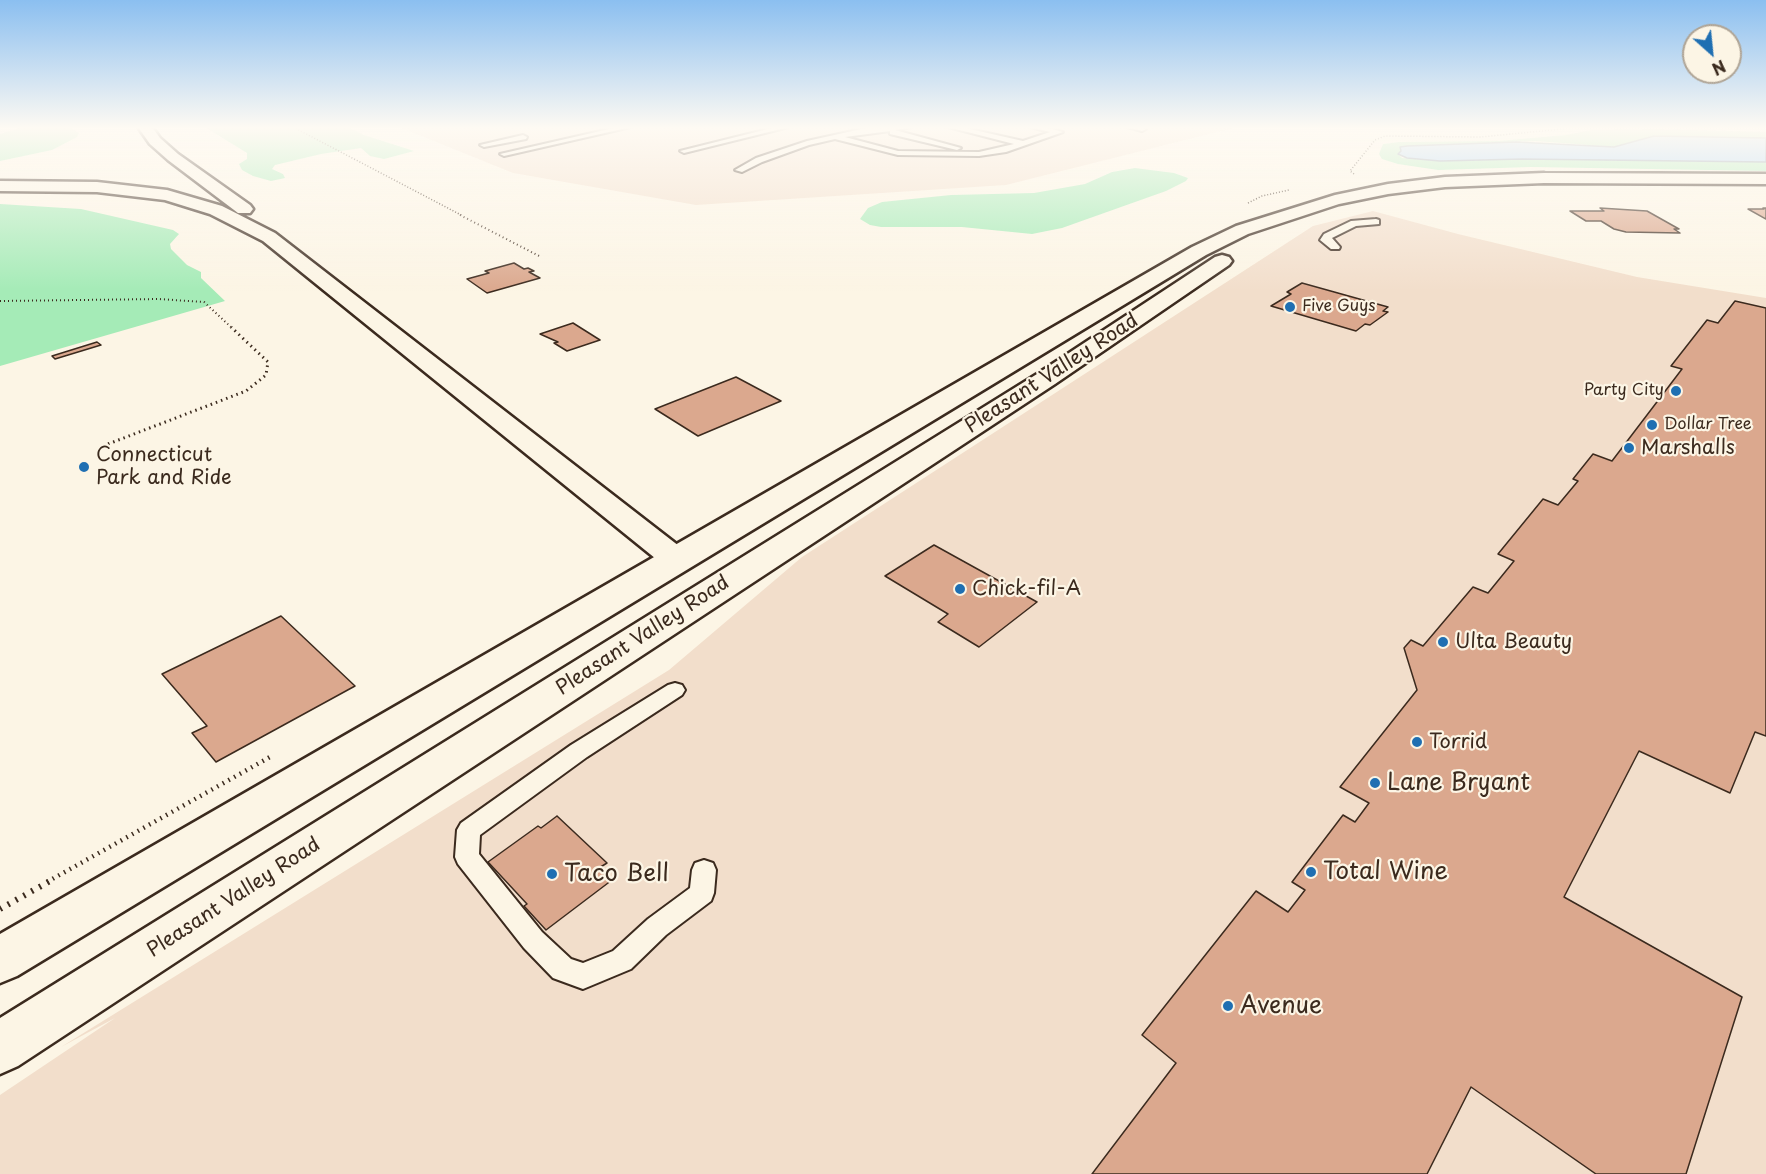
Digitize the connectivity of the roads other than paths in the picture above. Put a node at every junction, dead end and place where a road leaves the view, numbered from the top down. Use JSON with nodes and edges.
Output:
{"nodes":[{"id":1,"x":207,"y":182,"type":"edge"},
{"id":2,"x":1454,"y":182,"type":"edge"},
{"id":3,"x":0,"y":186,"type":"edge"},
{"id":4,"x":1282,"y":218,"type":"junction"},
{"id":5,"x":1376,"y":222,"type":"dead end"},
{"id":6,"x":269,"y":237,"type":"junction"},
{"id":7,"x":1335,"y":247,"type":"dead end"},
{"id":8,"x":1040,"y":345,"type":"junction"},
{"id":9,"x":1079,"y":358,"type":"junction"},
{"id":10,"x":677,"y":560,"type":"junction"},
{"id":11,"x":717,"y":589,"type":"junction"},
{"id":12,"x":675,"y":690,"type":"dead end"},
{"id":13,"x":704,"y":870,"type":"dead end"},
{"id":14,"x":0,"y":960,"type":"edge"},
{"id":15,"x":0,"y":1048,"type":"edge"}],
"edges":[{"from":1,"to":6,"type":"main road"},
{"from":2,"to":4,"type":"main road","name":"Pleasant Valley Road"},
{"from":3,"to":6,"type":"main road"},
{"from":4,"to":8,"type":"main road","name":"Pleasant Valley Road"},
{"from":4,"to":9,"type":"main road","name":"Pleasant Valley Road"},
{"from":5,"to":7,"type":"lane"},
{"from":6,"to":10,"type":"main road"},
{"from":8,"to":9,"type":"main road"},
{"from":8,"to":10,"type":"main road","name":"Pleasant Valley Road"},
{"from":9,"to":11,"type":"main road","name":"Pleasant Valley Road"},
{"from":10,"to":11,"type":"main road"},
{"from":10,"to":14,"type":"main road","name":"Pleasant Valley Road"},
{"from":11,"to":15,"type":"main road","name":"Pleasant Valley Road"},
{"from":12,"to":13,"type":"lane"}]}
